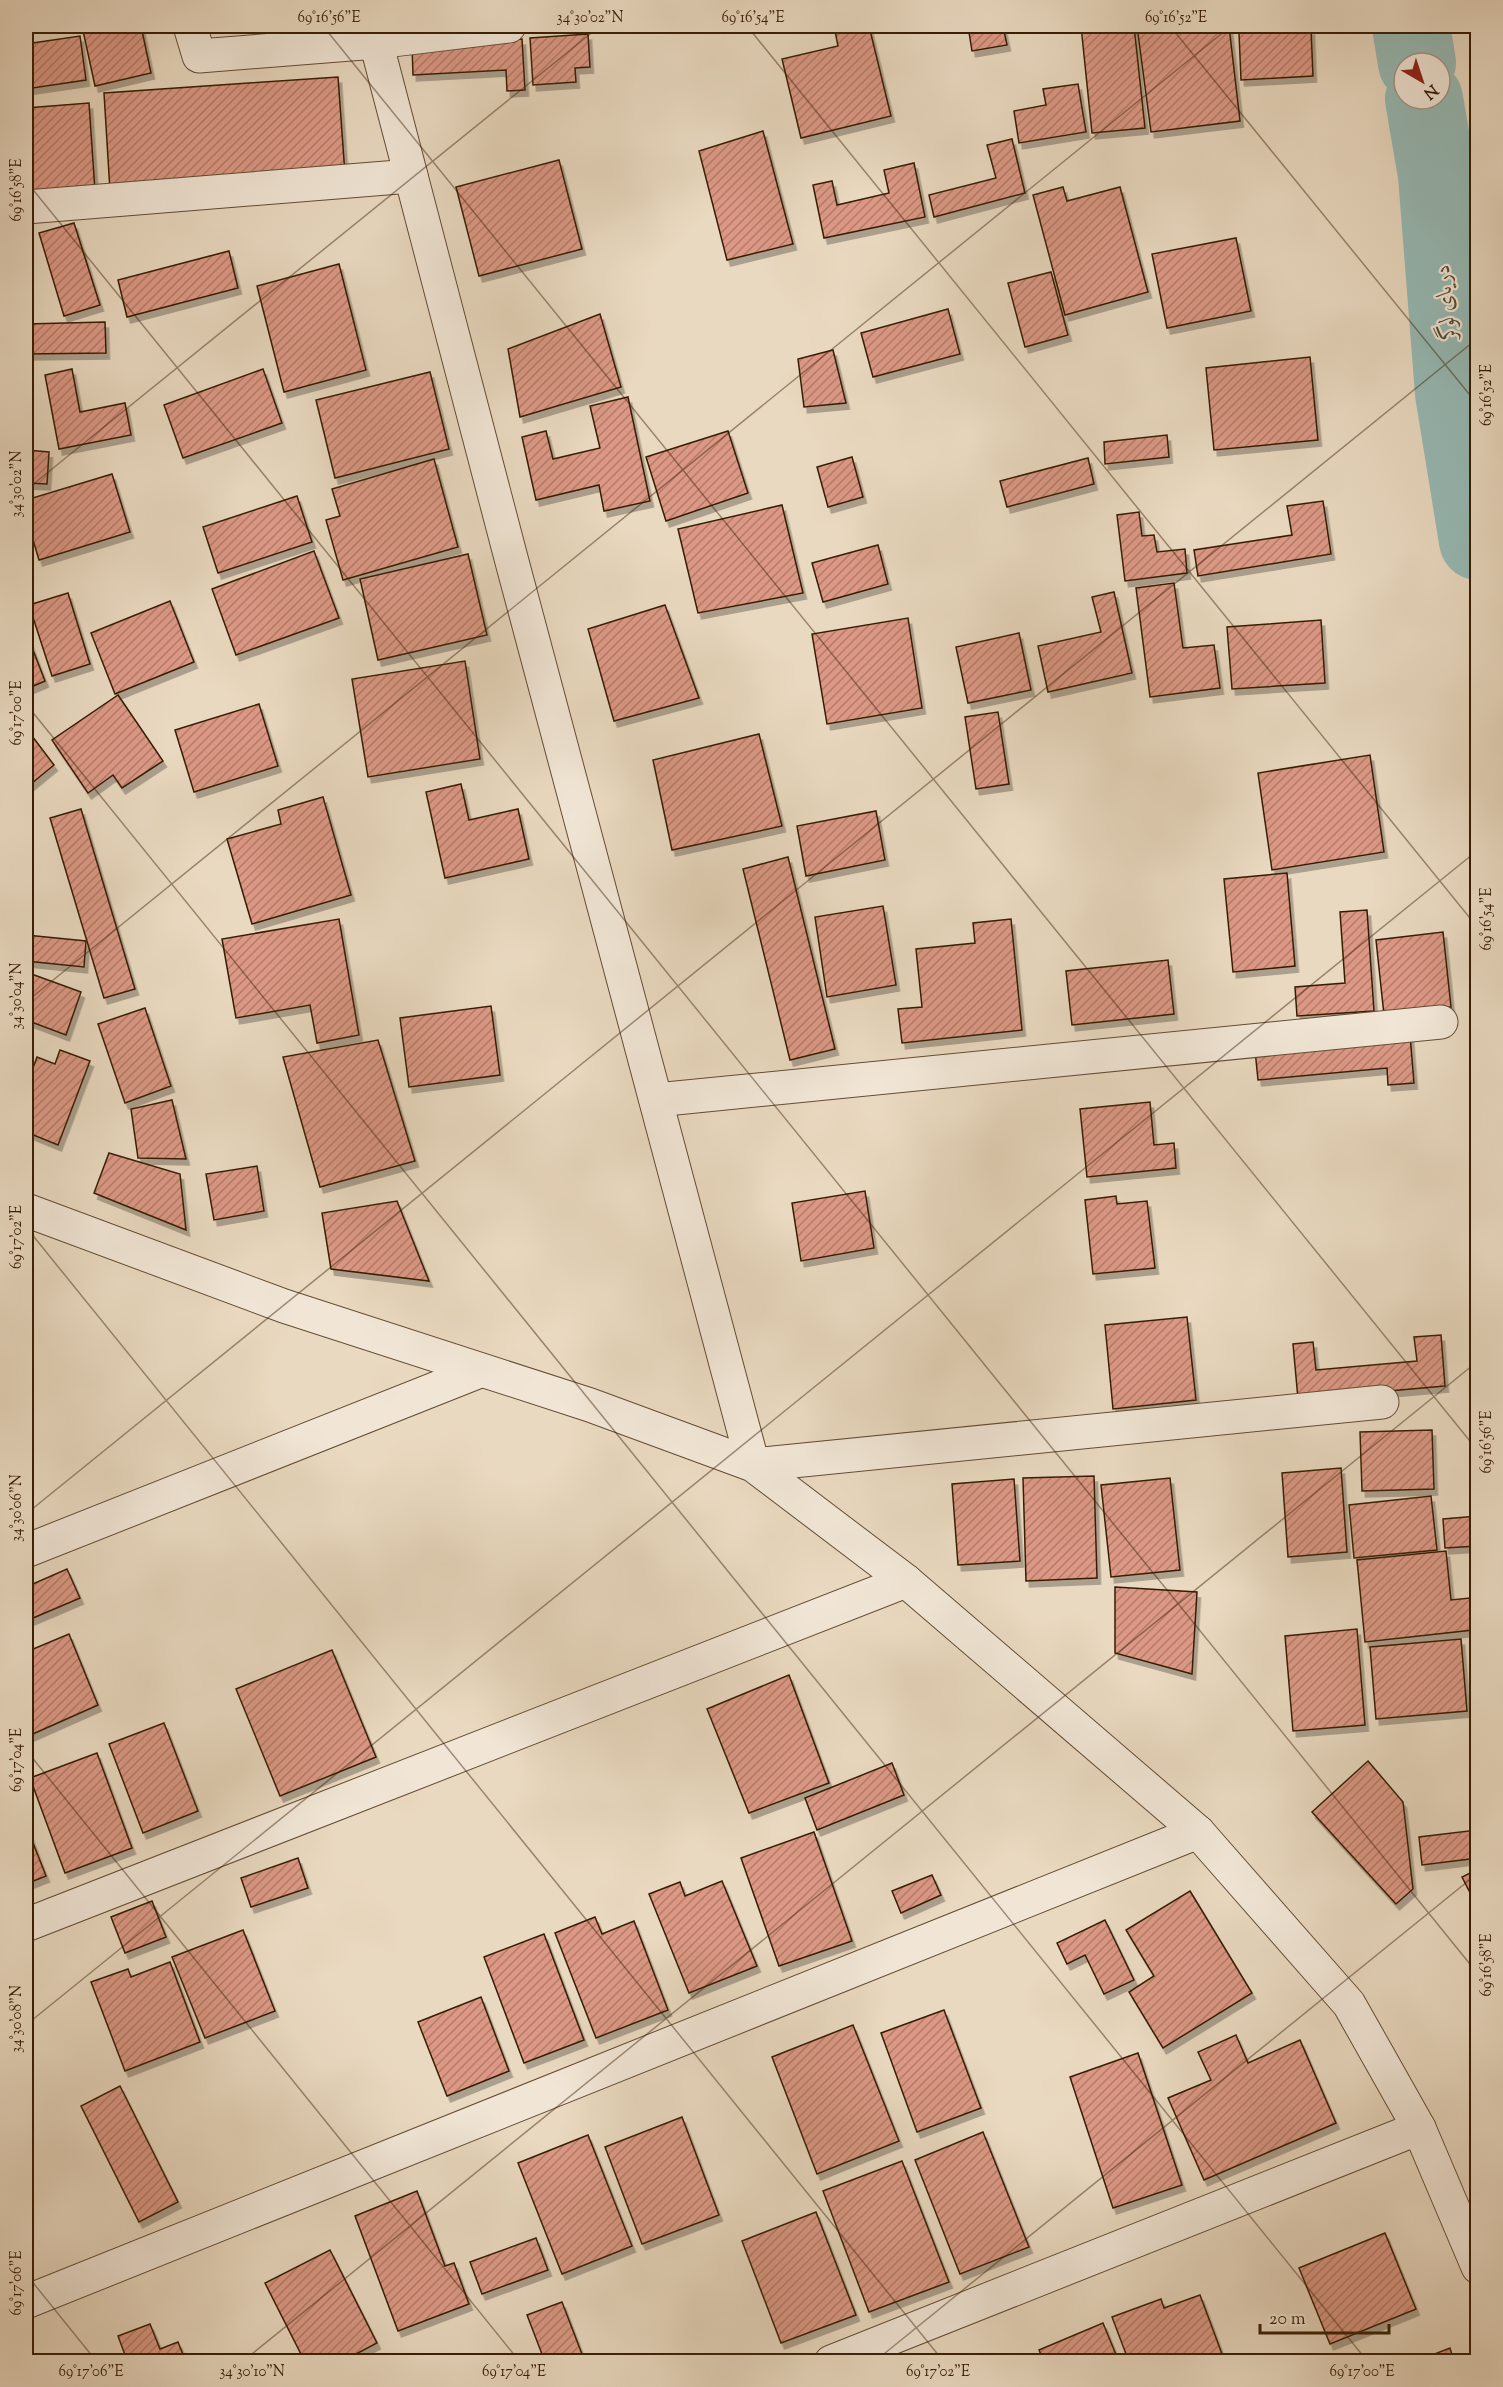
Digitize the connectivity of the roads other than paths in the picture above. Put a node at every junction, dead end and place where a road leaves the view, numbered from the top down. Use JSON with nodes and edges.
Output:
{"nodes":[{"id":1,"x":190,"y":26,"type":"edge"},
{"id":2,"x":509,"y":26,"type":"edge"},
{"id":3,"x":376,"y":42,"type":"junction"},
{"id":4,"x":411,"y":176,"type":"junction"},
{"id":5,"x":26,"y":207,"type":"edge"},
{"id":6,"x":1441,"y":1022,"type":"dead end"},
{"id":7,"x":656,"y":1100,"type":"junction"},
{"id":8,"x":26,"y":1210,"type":"edge"},
{"id":9,"x":480,"y":1371,"type":"junction"},
{"id":10,"x":1382,"y":1402,"type":"dead end"},
{"id":11,"x":753,"y":1465,"type":"junction"},
{"id":12,"x":26,"y":1551,"type":"edge"},
{"id":13,"x":906,"y":1581,"type":"junction"},
{"id":14,"x":1198,"y":1832,"type":"junction"},
{"id":15,"x":26,"y":1925,"type":"edge"},
{"id":16,"x":1419,"y":2128,"type":"junction"},
{"id":17,"x":1478,"y":2267,"type":"edge"},
{"id":18,"x":26,"y":2302,"type":"edge"},
{"id":19,"x":831,"y":2361,"type":"edge"}],
"edges":[{"from":1,"to":3,"type":"street"},
{"from":2,"to":3,"type":"street"},
{"from":3,"to":4,"type":"street"},
{"from":4,"to":5,"type":"street"},
{"from":4,"to":7,"type":"street"},
{"from":6,"to":7,"type":"street"},
{"from":7,"to":11,"type":"street"},
{"from":8,"to":9,"type":"street"},
{"from":9,"to":11,"type":"street"},
{"from":9,"to":12,"type":"street"},
{"from":10,"to":11,"type":"street"},
{"from":11,"to":13,"type":"street"},
{"from":13,"to":14,"type":"street"},
{"from":13,"to":15,"type":"street"},
{"from":14,"to":16,"type":"street"},
{"from":14,"to":18,"type":"street"},
{"from":16,"to":17,"type":"street"},
{"from":16,"to":19,"type":"street"}]}
